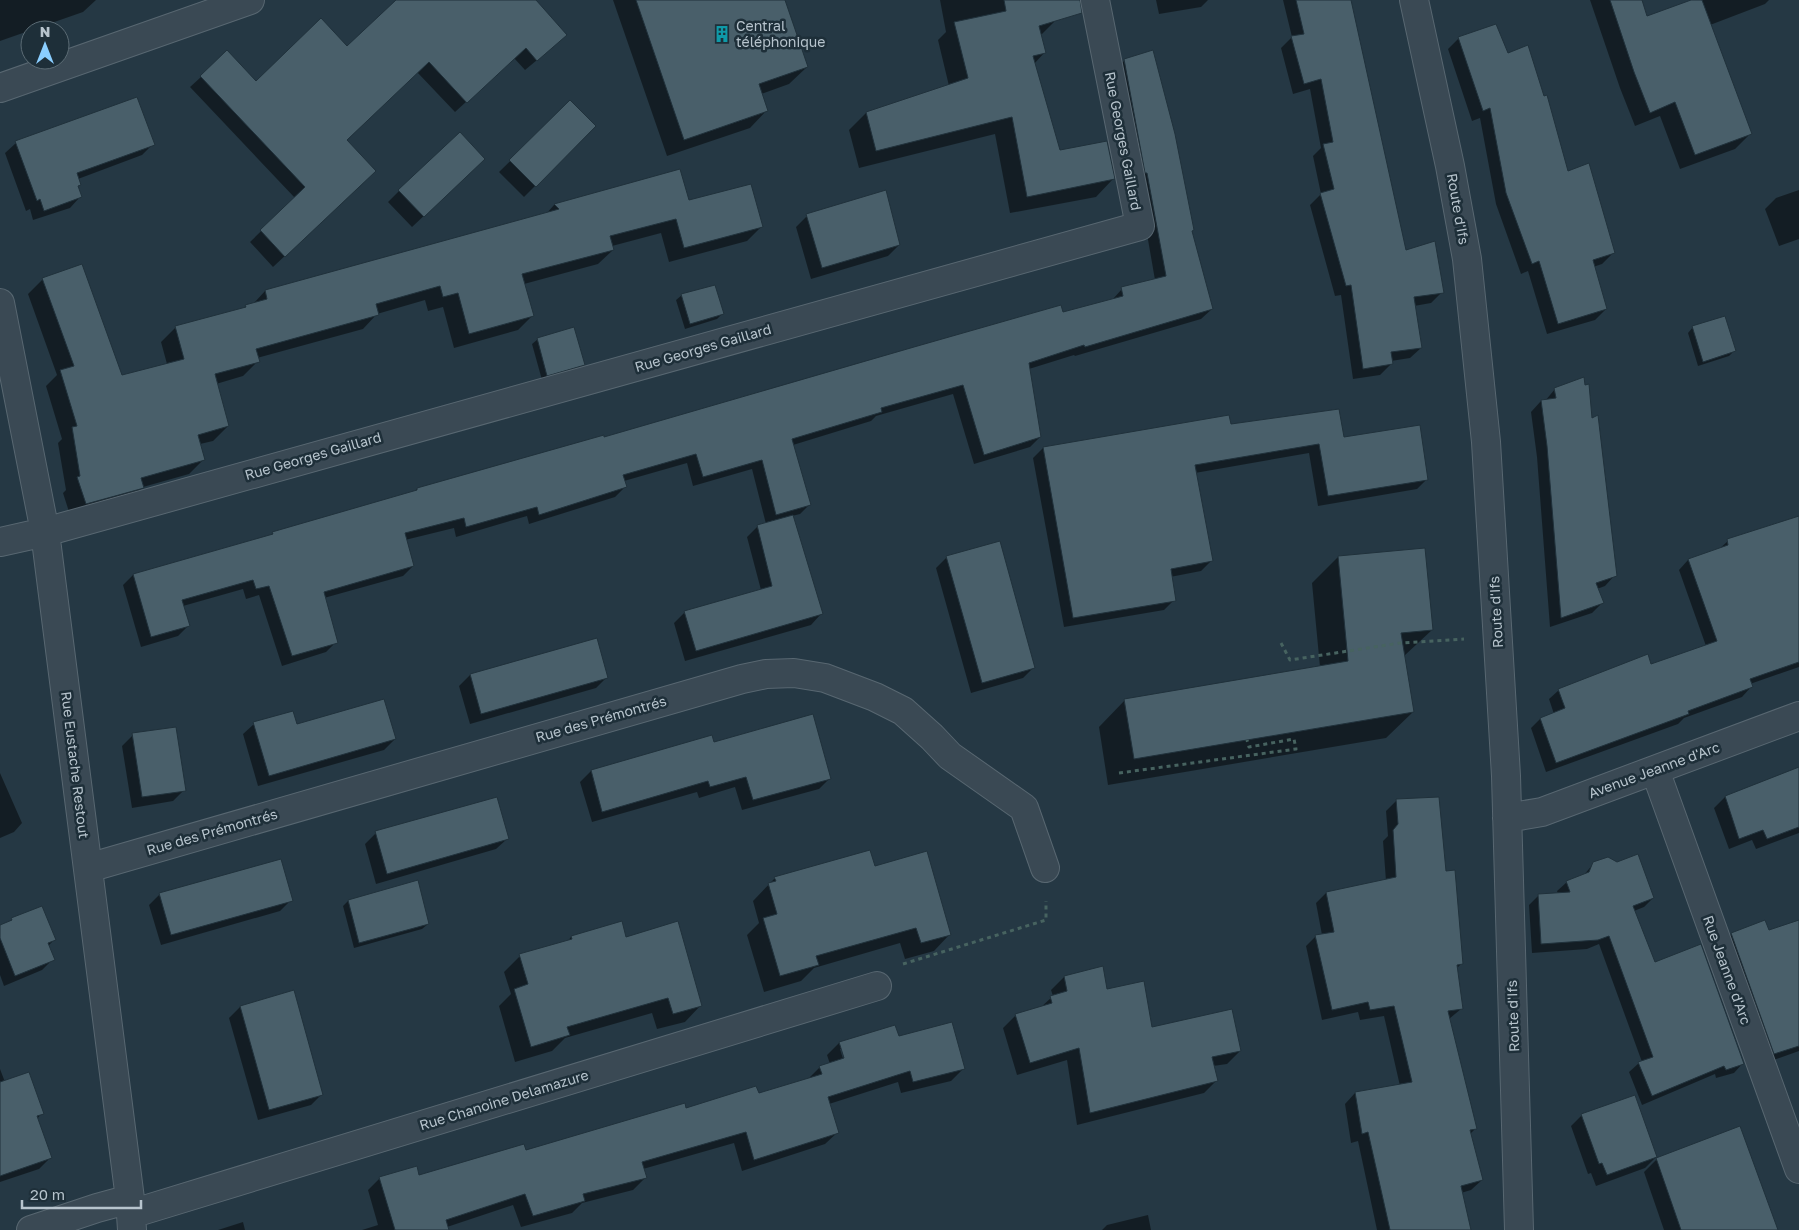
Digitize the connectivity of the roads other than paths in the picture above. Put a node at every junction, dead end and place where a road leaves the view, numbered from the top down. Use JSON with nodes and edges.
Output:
{"nodes":[{"id":1,"x":250,"y":0,"type":"edge"},
{"id":2,"x":1095,"y":0,"type":"edge"},
{"id":3,"x":1414,"y":0,"type":"edge"},
{"id":4,"x":0,"y":88,"type":"edge"},
{"id":5,"x":0,"y":303,"type":"edge"},
{"id":6,"x":45,"y":532,"type":"junction"},
{"id":7,"x":0,"y":542,"type":"edge"},
{"id":8,"x":1799,"y":716,"type":"edge"},
{"id":9,"x":1655,"y":770,"type":"junction"},
{"id":10,"x":1507,"y":818,"type":"junction"},
{"id":11,"x":88,"y":868,"type":"junction"},
{"id":12,"x":1045,"y":868,"type":"road end"},
{"id":13,"x":877,"y":986,"type":"road end"},
{"id":14,"x":1799,"y":1169,"type":"edge"},
{"id":15,"x":131,"y":1214,"type":"edge"},
{"id":16,"x":31,"y":1230,"type":"edge"},
{"id":17,"x":1519,"y":1230,"type":"edge"}],
"edges":[{"from":1,"to":4,"type":"street"},
{"from":2,"to":6,"type":"street","name":"Rue Georges Gaillard"},
{"from":3,"to":10,"type":"street","name":"Route d'Ifs"},
{"from":5,"to":6,"type":"street","name":"Rue Eustache Restout"},
{"from":6,"to":7,"type":"street"},
{"from":6,"to":11,"type":"street","name":"Rue Eustache Restout"},
{"from":8,"to":9,"type":"street","name":"Avenue Jeanne d'Arc"},
{"from":9,"to":10,"type":"street","name":"Avenue Jeanne d'Arc"},
{"from":9,"to":14,"type":"street","name":"Rue Jeanne d'Arc"},
{"from":10,"to":17,"type":"street","name":"Route d'Ifs"},
{"from":11,"to":12,"type":"street","name":"Rue des Prémontrés"},
{"from":11,"to":15,"type":"street","name":"Rue Eustache Restout"},
{"from":13,"to":15,"type":"street","name":"Rue Chanoine Delamazure"},
{"from":15,"to":16,"type":"street","name":"Rue Chanoine Delamazure"}]}
